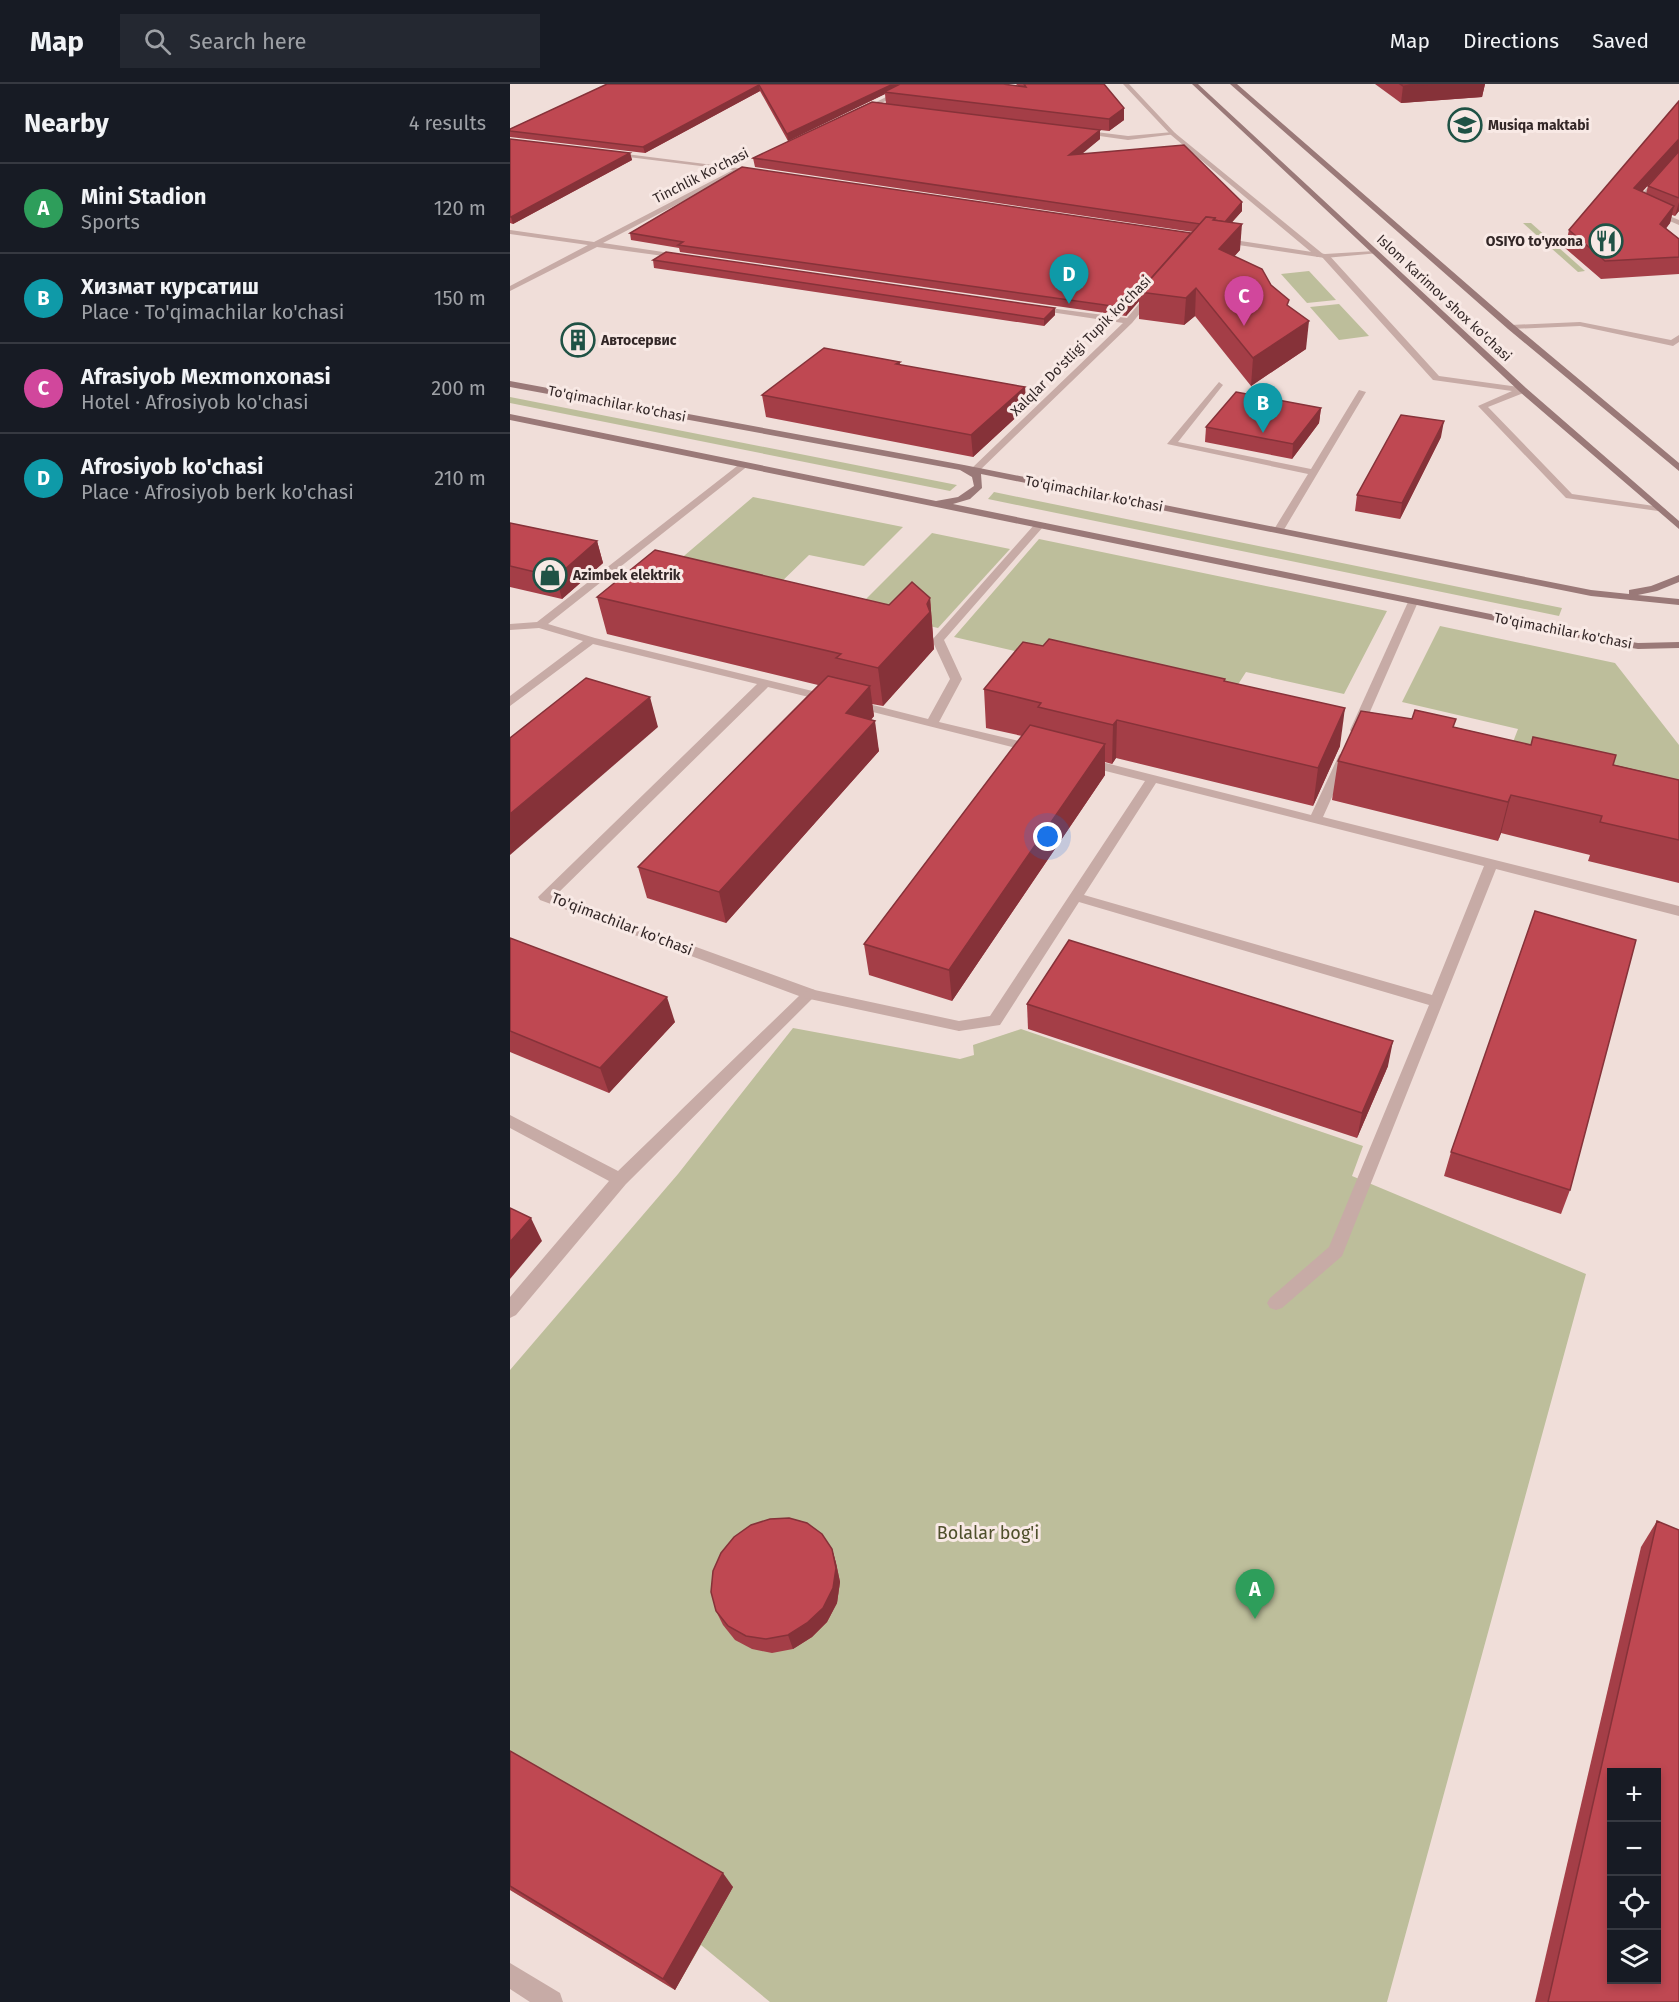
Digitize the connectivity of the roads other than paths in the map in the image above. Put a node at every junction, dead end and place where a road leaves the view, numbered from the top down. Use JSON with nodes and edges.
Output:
{"nodes":[{"id":1,"x":916,"y":84,"type":"edge"},
{"id":2,"x":1126,"y":84,"type":"edge"},
{"id":3,"x":1195,"y":84,"type":"edge"},
{"id":4,"x":1233,"y":84,"type":"edge"},
{"id":5,"x":872,"y":106,"type":"junction"},
{"id":6,"x":884,"y":107,"type":"edge"},
{"id":7,"x":852,"y":116,"type":"edge"},
{"id":8,"x":1070,"y":131,"type":"edge"},
{"id":9,"x":1173,"y":134,"type":"junction"},
{"id":10,"x":602,"y":152,"type":"edge"},
{"id":11,"x":1679,"y":155,"type":"edge"},
{"id":12,"x":750,"y":164,"type":"dead end"},
{"id":13,"x":740,"y":169,"type":"junction"},
{"id":14,"x":763,"y":172,"type":"edge"},
{"id":15,"x":1679,"y":223,"type":"edge"},
{"id":16,"x":510,"y":232,"type":"edge"},
{"id":17,"x":1214,"y":239,"type":"edge"},
{"id":18,"x":596,"y":244,"type":"junction"},
{"id":19,"x":1375,"y":253,"type":"junction"},
{"id":20,"x":1323,"y":255,"type":"junction"},
{"id":21,"x":691,"y":258,"type":"edge"},
{"id":22,"x":1158,"y":288,"type":"edge"},
{"id":23,"x":510,"y":289,"type":"edge"},
{"id":24,"x":1022,"y":306,"type":"edge"},
{"id":25,"x":1129,"y":321,"type":"junction"},
{"id":26,"x":1511,"y":327,"type":"junction"},
{"id":27,"x":1677,"y":341,"type":"edge"},
{"id":28,"x":510,"y":384,"type":"edge"},
{"id":29,"x":1219,"y":386,"type":"dead end"},
{"id":30,"x":1523,"y":390,"type":"junction"},
{"id":31,"x":1362,"y":392,"type":"dead end"},
{"id":32,"x":510,"y":417,"type":"edge"},
{"id":33,"x":744,"y":465,"type":"junction"},
{"id":34,"x":1679,"y":468,"type":"edge"},
{"id":35,"x":969,"y":470,"type":"junction"},
{"id":36,"x":1313,"y":472,"type":"junction"},
{"id":37,"x":931,"y":504,"type":"junction"},
{"id":38,"x":1661,"y":510,"type":"junction"},
{"id":39,"x":1679,"y":526,"type":"edge"},
{"id":40,"x":1038,"y":527,"type":"junction"},
{"id":41,"x":1278,"y":531,"type":"junction"},
{"id":42,"x":1679,"y":578,"type":"edge"},
{"id":43,"x":1591,"y":593,"type":"junction"},
{"id":44,"x":1413,"y":602,"type":"junction"},
{"id":45,"x":1679,"y":602,"type":"edge"},
{"id":46,"x":540,"y":625,"type":"junction"},
{"id":47,"x":510,"y":627,"type":"edge"},
{"id":48,"x":591,"y":640,"type":"junction"},
{"id":49,"x":1679,"y":645,"type":"edge"},
{"id":50,"x":1638,"y":646,"type":"junction"},
{"id":51,"x":1679,"y":654,"type":"edge"},
{"id":52,"x":766,"y":682,"type":"junction"},
{"id":53,"x":510,"y":702,"type":"edge"},
{"id":54,"x":932,"y":723,"type":"junction"},
{"id":55,"x":1048,"y":752,"type":"edge"},
{"id":56,"x":1071,"y":758,"type":"edge"},
{"id":57,"x":1153,"y":778,"type":"junction"},
{"id":58,"x":1315,"y":820,"type":"junction"},
{"id":59,"x":1492,"y":863,"type":"junction"},
{"id":60,"x":1076,"y":897,"type":"junction"},
{"id":61,"x":1679,"y":911,"type":"edge"},
{"id":62,"x":810,"y":994,"type":"junction"},
{"id":63,"x":1437,"y":1002,"type":"junction"},
{"id":64,"x":510,"y":1121,"type":"edge"},
{"id":65,"x":620,"y":1179,"type":"junction"},
{"id":66,"x":1276,"y":1303,"type":"dead end"},
{"id":67,"x":510,"y":1310,"type":"edge"},
{"id":68,"x":510,"y":1975,"type":"edge"},
{"id":69,"x":551,"y":2002,"type":"edge"}],
"edges":[{"from":1,"to":5,"type":"street"},
{"from":2,"to":9,"type":"street"},
{"from":3,"to":19,"type":"main road","name":"Islom Karimov shox ko'chasi"},
{"from":4,"to":26,"type":"main road","name":"Islom Karimov shox ko'chasi"},
{"from":5,"to":6,"type":"street"},
{"from":5,"to":7,"type":"street"},
{"from":8,"to":9,"type":"street"},
{"from":9,"to":20,"type":"street"},
{"from":10,"to":13,"type":"street"},
{"from":11,"to":15,"type":"street"},
{"from":12,"to":13,"type":"street","name":"Tinchlik Ko'chasi"},
{"from":13,"to":14,"type":"street"},
{"from":13,"to":18,"type":"street","name":"Tinchlik Ko'chasi"},
{"from":16,"to":18,"type":"street"},
{"from":17,"to":20,"type":"street"},
{"from":18,"to":21,"type":"street"},
{"from":18,"to":23,"type":"street","name":"Tinchlik Ko'chasi"},
{"from":19,"to":20,"type":"street"},
{"from":19,"to":30,"type":"main road","name":"Islom Karimov shox ko'chasi"},
{"from":20,"to":30,"type":"street"},
{"from":22,"to":25,"type":"street","name":"Xalqlar Do'stligi Tupik ko'chasi"},
{"from":24,"to":25,"type":"street"},
{"from":25,"to":35,"type":"street","name":"Xalqlar Do'stligi Tupik ko'chasi"},
{"from":26,"to":27,"type":"street"},
{"from":26,"to":34,"type":"main road","name":"Islom Karimov shox ko'chasi"},
{"from":28,"to":35,"type":"main road","name":"To'qimachilar ko'chasi"},
{"from":29,"to":36,"type":"street"},
{"from":30,"to":38,"type":"main road","name":"Islom Karimov shox ko'chasi"},
{"from":30,"to":38,"type":"street"},
{"from":31,"to":36,"type":"street"},
{"from":32,"to":33,"type":"main road","name":"To'qimachilar ko'chasi"},
{"from":33,"to":37,"type":"main road","name":"To'qimachilar ko'chasi"},
{"from":33,"to":46,"type":"street"},
{"from":35,"to":37,"type":"main road"},
{"from":35,"to":41,"type":"main road","name":"To'qimachilar ko'chasi"},
{"from":36,"to":41,"type":"street"},
{"from":37,"to":40,"type":"main road","name":"To'qimachilar ko'chasi"},
{"from":38,"to":39,"type":"main road","name":"Islom Karimov shox ko'chasi"},
{"from":40,"to":44,"type":"main road","name":"To'qimachilar ko'chasi"},
{"from":40,"to":54,"type":"street"},
{"from":41,"to":43,"type":"main road","name":"To'qimachilar ko'chasi"},
{"from":42,"to":43,"type":"main road"},
{"from":43,"to":45,"type":"main road","name":"To'qimachilar ko'chasi"},
{"from":44,"to":50,"type":"main road","name":"To'qimachilar ko'chasi"},
{"from":44,"to":58,"type":"street"},
{"from":46,"to":47,"type":"street"},
{"from":46,"to":48,"type":"street"},
{"from":48,"to":52,"type":"street"},
{"from":48,"to":53,"type":"street"},
{"from":49,"to":50,"type":"main road","name":"To'qimachilar ko'chasi"},
{"from":50,"to":51,"type":"main road"},
{"from":52,"to":54,"type":"street"},
{"from":52,"to":62,"type":"street","name":"To'qimachilar ko'chasi"},
{"from":54,"to":55,"type":"street"},
{"from":56,"to":57,"type":"street"},
{"from":57,"to":58,"type":"street"},
{"from":57,"to":60,"type":"street","name":"To'qimachilar ko'chasi"},
{"from":58,"to":59,"type":"street"},
{"from":59,"to":61,"type":"street"},
{"from":59,"to":63,"type":"street"},
{"from":60,"to":62,"type":"street","name":"To'qimachilar ko'chasi"},
{"from":60,"to":63,"type":"street"},
{"from":62,"to":65,"type":"street"},
{"from":63,"to":66,"type":"street"},
{"from":64,"to":65,"type":"street"},
{"from":65,"to":67,"type":"street"},
{"from":68,"to":69,"type":"street"}]}
